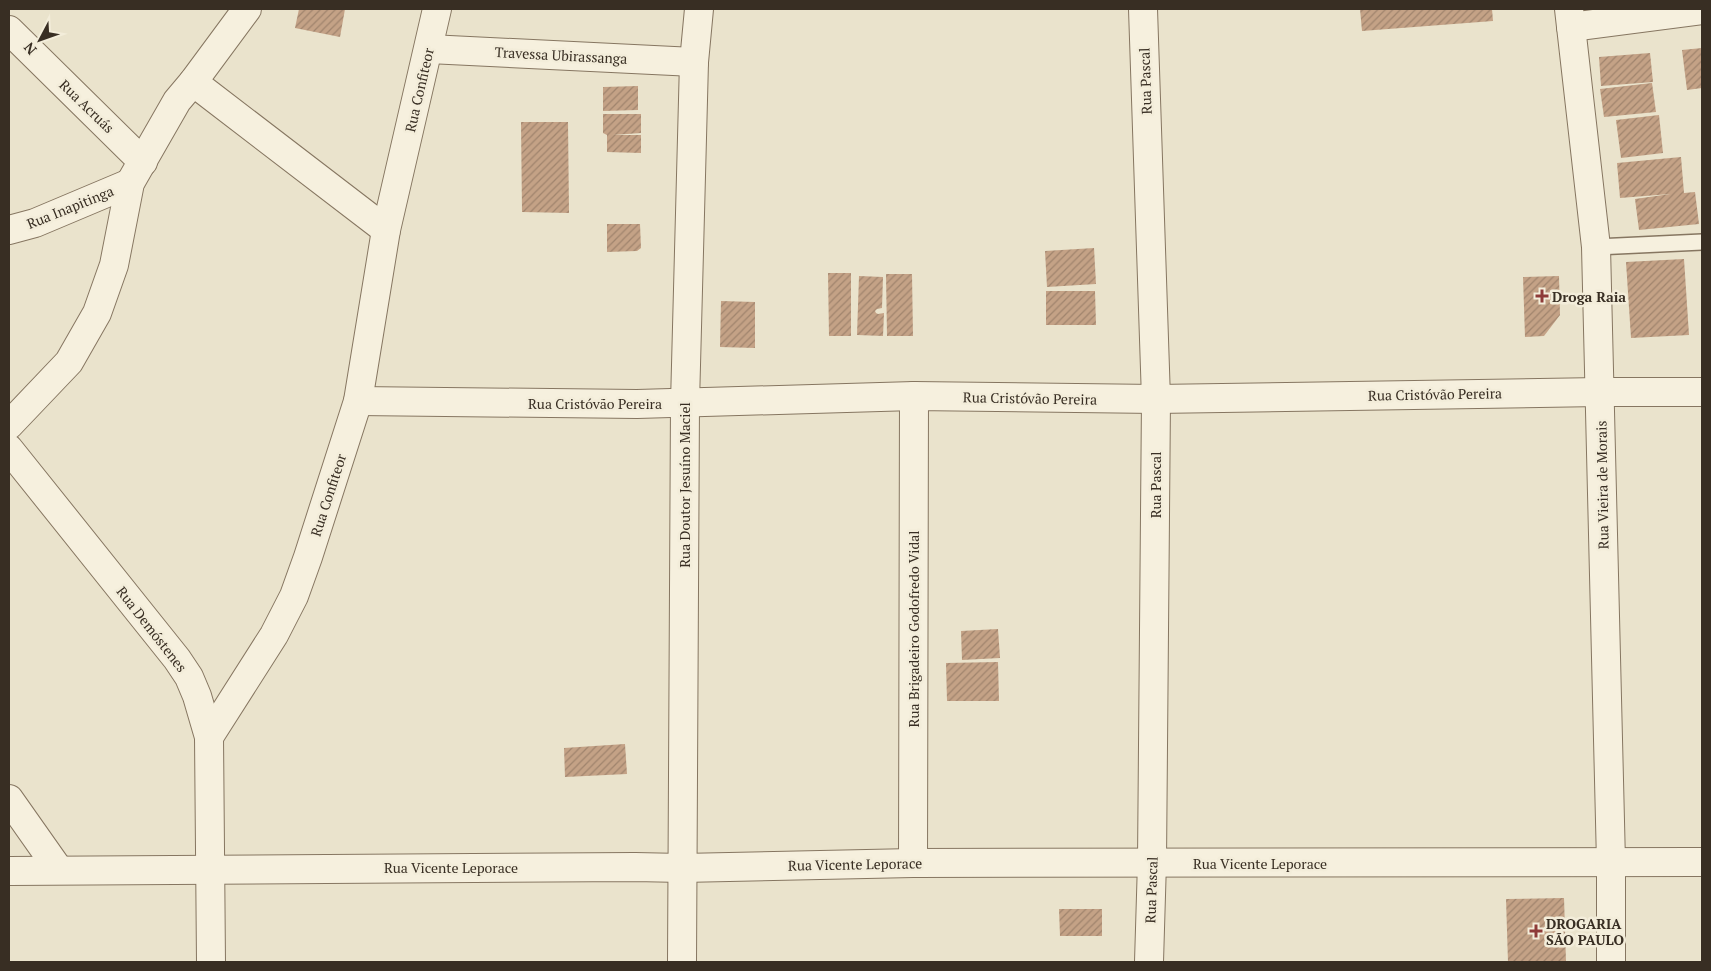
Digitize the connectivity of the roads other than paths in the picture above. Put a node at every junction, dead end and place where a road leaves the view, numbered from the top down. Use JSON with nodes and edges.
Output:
{"nodes":[{"id":1,"x":219,"y":9,"type":"edge"},
{"id":2,"x":247,"y":9,"type":"edge"},
{"id":3,"x":437,"y":9,"type":"edge"},
{"id":4,"x":700,"y":9,"type":"edge"},
{"id":5,"x":1143,"y":9,"type":"edge"},
{"id":6,"x":1702,"y":10,"type":"edge"},
{"id":7,"x":1570,"y":18,"type":"edge"},
{"id":8,"x":9,"y":30,"type":"edge"},
{"id":9,"x":223,"y":41,"type":"junction"},
{"id":10,"x":429,"y":49,"type":"junction"},
{"id":11,"x":694,"y":62,"type":"junction"},
{"id":12,"x":193,"y":82,"type":"junction"},
{"id":13,"x":137,"y":173,"type":"junction"},
{"id":14,"x":9,"y":230,"type":"edge"},
{"id":15,"x":386,"y":230,"type":"junction"},
{"id":16,"x":1702,"y":242,"type":"edge"},
{"id":17,"x":1596,"y":247,"type":"junction"},
{"id":18,"x":1600,"y":392,"type":"junction"},
{"id":19,"x":1702,"y":392,"type":"edge"},
{"id":20,"x":914,"y":396,"type":"junction"},
{"id":21,"x":1156,"y":399,"type":"junction"},
{"id":22,"x":358,"y":401,"type":"junction"},
{"id":23,"x":685,"y":402,"type":"junction"},
{"id":24,"x":9,"y":425,"type":"edge"},
{"id":25,"x":9,"y":449,"type":"edge"},
{"id":26,"x":209,"y":737,"type":"junction"},
{"id":27,"x":9,"y":799,"type":"edge"},
{"id":28,"x":1152,"y":862,"type":"junction"},
{"id":29,"x":1612,"y":862,"type":"junction"},
{"id":30,"x":1702,"y":862,"type":"edge"},
{"id":31,"x":913,"y":863,"type":"junction"},
{"id":32,"x":682,"y":868,"type":"junction"},
{"id":33,"x":210,"y":869,"type":"junction"},
{"id":34,"x":59,"y":870,"type":"junction"},
{"id":35,"x":9,"y":871,"type":"edge"},
{"id":36,"x":211,"y":962,"type":"edge"},
{"id":37,"x":682,"y":962,"type":"edge"},
{"id":38,"x":1149,"y":962,"type":"edge"},
{"id":39,"x":1611,"y":962,"type":"edge"}],
"edges":[{"from":1,"to":9,"type":"street"},
{"from":2,"to":9,"type":"street"},
{"from":3,"to":10,"type":"street","name":"Rua Confiteor"},
{"from":4,"to":11,"type":"street","name":"Rua Doutor Jesuíno Maciel"},
{"from":5,"to":21,"type":"street","name":"Rua Pascal"},
{"from":6,"to":7,"type":"street"},
{"from":7,"to":17,"type":"street","name":"Rua Vieira de Morais"},
{"from":8,"to":13,"type":"street","name":"Rua Acruás"},
{"from":9,"to":12,"type":"street"},
{"from":10,"to":11,"type":"street","name":"Travessa Ubirassanga"},
{"from":10,"to":15,"type":"street","name":"Rua Confiteor"},
{"from":11,"to":23,"type":"street","name":"Rua Doutor Jesuíno Maciel"},
{"from":12,"to":13,"type":"street"},
{"from":12,"to":15,"type":"street"},
{"from":13,"to":14,"type":"street","name":"Rua Inapitinga"},
{"from":13,"to":24,"type":"street"},
{"from":15,"to":22,"type":"street","name":"Rua Confiteor"},
{"from":16,"to":17,"type":"lane"},
{"from":17,"to":18,"type":"street","name":"Rua Vieira de Morais"},
{"from":18,"to":19,"type":"street","name":"Rua Cristóvão Pereira"},
{"from":18,"to":21,"type":"street","name":"Rua Cristóvão Pereira"},
{"from":18,"to":29,"type":"street","name":"Rua Vieira de Morais"},
{"from":20,"to":21,"type":"street","name":"Rua Cristóvão Pereira"},
{"from":20,"to":23,"type":"street","name":"Rua Cristóvão Pereira"},
{"from":20,"to":31,"type":"street","name":"Rua Brigadeiro Godofredo Vidal"},
{"from":21,"to":28,"type":"street","name":"Rua Pascal"},
{"from":22,"to":23,"type":"street","name":"Rua Cristóvão Pereira"},
{"from":22,"to":26,"type":"street","name":"Rua Confiteor"},
{"from":23,"to":32,"type":"street","name":"Rua Doutor Jesuíno Maciel"},
{"from":25,"to":26,"type":"street","name":"Rua Demóstenes"},
{"from":26,"to":33,"type":"street","name":"Rua Demóstenes"},
{"from":27,"to":34,"type":"street"},
{"from":28,"to":29,"type":"street","name":"Rua Vicente Leporace"},
{"from":28,"to":31,"type":"street","name":"Rua Vicente Leporace"},
{"from":28,"to":38,"type":"street","name":"Rua Pascal"},
{"from":29,"to":30,"type":"street","name":"Rua Vicente Leporace"},
{"from":29,"to":39,"type":"street","name":"Rua Vieira de Morais"},
{"from":31,"to":32,"type":"street","name":"Rua Vicente Leporace"},
{"from":32,"to":33,"type":"street","name":"Rua Vicente Leporace"},
{"from":32,"to":37,"type":"street","name":"Rua Doutor Jesuíno Maciel"},
{"from":33,"to":34,"type":"street","name":"Rua Vicente Leporace"},
{"from":33,"to":36,"type":"street","name":"Rua Demóstenes"},
{"from":34,"to":35,"type":"street","name":"Rua Vicente Leporace"}]}
